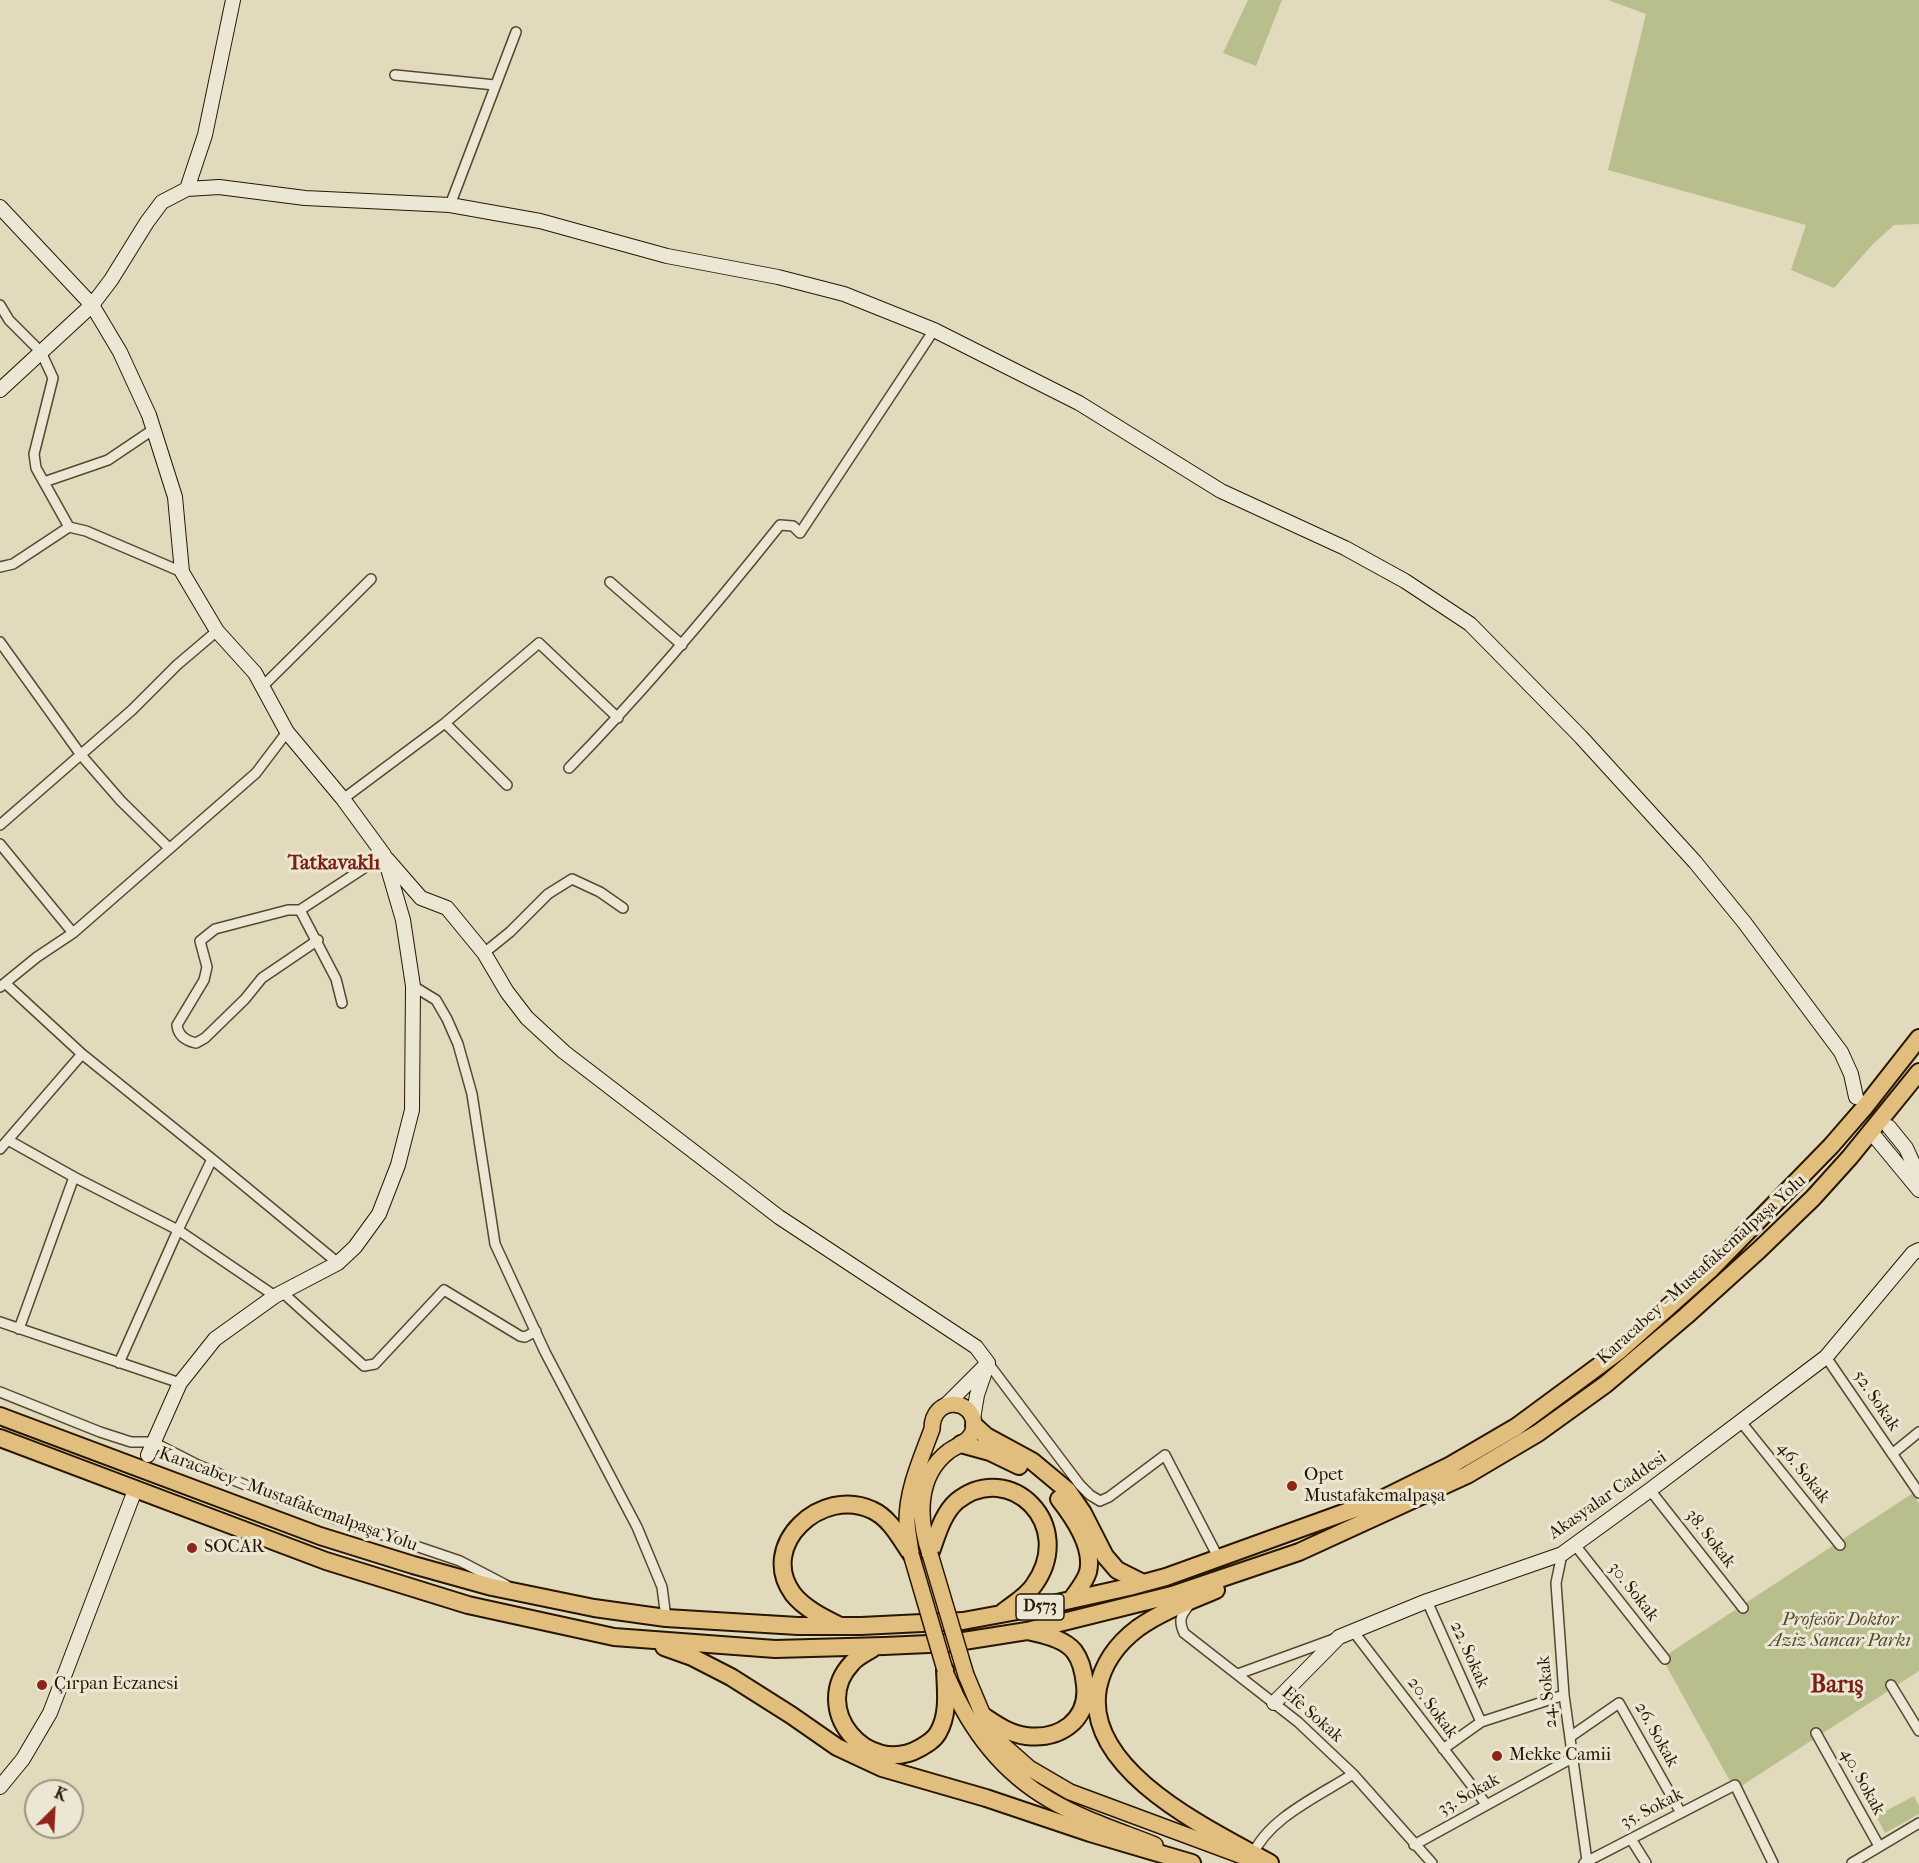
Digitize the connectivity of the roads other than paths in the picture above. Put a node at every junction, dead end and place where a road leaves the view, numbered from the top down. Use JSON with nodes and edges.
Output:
{"nodes":[{"id":1,"x":233,"y":0,"type":"edge"},
{"id":2,"x":516,"y":32,"type":"dead end"},
{"id":3,"x":395,"y":75,"type":"dead end"},
{"id":4,"x":495,"y":85,"type":"junction"},
{"id":5,"x":187,"y":189,"type":"junction"},
{"id":6,"x":450,"y":205,"type":"junction"},
{"id":7,"x":0,"y":207,"type":"edge"},
{"id":8,"x":0,"y":305,"type":"edge"},
{"id":9,"x":92,"y":305,"type":"junction"},
{"id":10,"x":933,"y":330,"type":"junction"},
{"id":11,"x":41,"y":351,"type":"junction"},
{"id":12,"x":0,"y":390,"type":"edge"},
{"id":13,"x":154,"y":429,"type":"junction"},
{"id":14,"x":44,"y":482,"type":"junction"},
{"id":15,"x":69,"y":527,"type":"junction"},
{"id":16,"x":0,"y":567,"type":"edge"},
{"id":17,"x":182,"y":572,"type":"junction"},
{"id":18,"x":371,"y":579,"type":"dead end"},
{"id":19,"x":610,"y":582,"type":"dead end"},
{"id":20,"x":217,"y":632,"type":"junction"},
{"id":21,"x":0,"y":642,"type":"edge"},
{"id":22,"x":682,"y":645,"type":"junction"},
{"id":23,"x":263,"y":686,"type":"junction"},
{"id":24,"x":618,"y":718,"type":"junction"},
{"id":25,"x":445,"y":723,"type":"junction"},
{"id":26,"x":287,"y":732,"type":"junction"},
{"id":27,"x":81,"y":755,"type":"junction"},
{"id":28,"x":569,"y":768,"type":"dead end"},
{"id":29,"x":507,"y":785,"type":"dead end"},
{"id":30,"x":343,"y":799,"type":"junction"},
{"id":31,"x":0,"y":825,"type":"edge"},
{"id":32,"x":0,"y":844,"type":"edge"},
{"id":33,"x":169,"y":848,"type":"junction"},
{"id":34,"x":384,"y":855,"type":"junction"},
{"id":35,"x":623,"y":908,"type":"dead end"},
{"id":36,"x":300,"y":910,"type":"junction"},
{"id":37,"x":73,"y":933,"type":"junction"},
{"id":38,"x":318,"y":940,"type":"junction"},
{"id":39,"x":484,"y":953,"type":"junction"},
{"id":40,"x":2,"y":985,"type":"edge"},
{"id":41,"x":413,"y":986,"type":"junction"},
{"id":42,"x":342,"y":1003,"type":"dead end"},
{"id":43,"x":1919,"y":1038,"type":"edge"},
{"id":44,"x":82,"y":1054,"type":"junction"},
{"id":45,"x":1919,"y":1072,"type":"edge"},
{"id":46,"x":1857,"y":1097,"type":"dead end"},
{"id":47,"x":1889,"y":1127,"type":"dead end"},
{"id":48,"x":1871,"y":1132,"type":"junction"},
{"id":49,"x":8,"y":1140,"type":"junction"},
{"id":50,"x":0,"y":1149,"type":"edge"},
{"id":51,"x":212,"y":1159,"type":"junction"},
{"id":52,"x":1919,"y":1176,"type":"edge"},
{"id":53,"x":74,"y":1177,"type":"junction"},
{"id":54,"x":1919,"y":1190,"type":"edge"},
{"id":55,"x":178,"y":1230,"type":"junction"},
{"id":56,"x":1919,"y":1250,"type":"edge"},
{"id":57,"x":338,"y":1263,"type":"junction"},
{"id":58,"x":278,"y":1294,"type":"junction"},
{"id":59,"x":0,"y":1322,"type":"edge"},
{"id":60,"x":19,"y":1329,"type":"junction"},
{"id":61,"x":536,"y":1331,"type":"junction"},
{"id":62,"x":1826,"y":1357,"type":"junction"},
{"id":63,"x":119,"y":1363,"type":"junction"},
{"id":64,"x":988,"y":1363,"type":"junction"},
{"id":65,"x":180,"y":1383,"type":"junction"},
{"id":66,"x":0,"y":1392,"type":"edge"},
{"id":67,"x":945,"y":1406,"type":"junction"},
{"id":68,"x":0,"y":1416,"type":"edge"},
{"id":69,"x":973,"y":1422,"type":"junction"},
{"id":70,"x":1741,"y":1422,"type":"junction"},
{"id":71,"x":932,"y":1429,"type":"junction"},
{"id":72,"x":1919,"y":1432,"type":"edge"},
{"id":73,"x":0,"y":1438,"type":"edge"},
{"id":74,"x":960,"y":1445,"type":"junction"},
{"id":75,"x":150,"y":1448,"type":"junction"},
{"id":76,"x":1892,"y":1454,"type":"junction"},
{"id":77,"x":1650,"y":1490,"type":"junction"},
{"id":78,"x":1919,"y":1493,"type":"edge"},
{"id":79,"x":132,"y":1498,"type":"dead end"},
{"id":80,"x":1575,"y":1545,"type":"junction"},
{"id":81,"x":1840,"y":1545,"type":"dead end"},
{"id":82,"x":1299,"y":1552,"type":"junction"},
{"id":83,"x":911,"y":1554,"type":"junction"},
{"id":84,"x":930,"y":1554,"type":"junction"},
{"id":85,"x":1562,"y":1554,"type":"junction"},
{"id":86,"x":1218,"y":1557,"type":"junction"},
{"id":87,"x":1143,"y":1583,"type":"junction"},
{"id":88,"x":518,"y":1592,"type":"junction"},
{"id":89,"x":1071,"y":1600,"type":"junction"},
{"id":90,"x":1194,"y":1600,"type":"junction"},
{"id":91,"x":1427,"y":1601,"type":"junction"},
{"id":92,"x":1743,"y":1608,"type":"dead end"},
{"id":93,"x":1002,"y":1613,"type":"junction"},
{"id":94,"x":666,"y":1618,"type":"junction"},
{"id":95,"x":838,"y":1626,"type":"junction"},
{"id":96,"x":1027,"y":1631,"type":"junction"},
{"id":97,"x":1353,"y":1631,"type":"junction"},
{"id":98,"x":1339,"y":1637,"type":"junction"},
{"id":99,"x":643,"y":1639,"type":"junction"},
{"id":100,"x":875,"y":1647,"type":"junction"},
{"id":101,"x":1665,"y":1659,"type":"dead end"},
{"id":102,"x":945,"y":1670,"type":"junction"},
{"id":103,"x":1238,"y":1674,"type":"junction"},
{"id":104,"x":1891,"y":1685,"type":"dead end"},
{"id":105,"x":1564,"y":1695,"type":"junction"},
{"id":106,"x":1274,"y":1703,"type":"junction"},
{"id":107,"x":985,"y":1717,"type":"junction"},
{"id":108,"x":1481,"y":1722,"type":"junction"},
{"id":109,"x":1919,"y":1731,"type":"edge"},
{"id":110,"x":1816,"y":1733,"type":"dead end"},
{"id":111,"x":1570,"y":1737,"type":"junction"},
{"id":112,"x":1443,"y":1749,"type":"junction"},
{"id":113,"x":1572,"y":1758,"type":"junction"},
{"id":114,"x":1353,"y":1774,"type":"junction"},
{"id":115,"x":0,"y":1787,"type":"edge"},
{"id":116,"x":1486,"y":1804,"type":"junction"},
{"id":117,"x":1681,"y":1813,"type":"junction"},
{"id":118,"x":1917,"y":1828,"type":"edge"},
{"id":119,"x":1631,"y":1839,"type":"junction"},
{"id":120,"x":1414,"y":1845,"type":"junction"},
{"id":121,"x":1880,"y":1846,"type":"junction"},
{"id":122,"x":1255,"y":1859,"type":"edge"},
{"id":123,"x":1585,"y":1862,"type":"edge"},
{"id":124,"x":1192,"y":1863,"type":"edge"},
{"id":125,"x":1199,"y":1863,"type":"edge"},
{"id":126,"x":1270,"y":1863,"type":"edge"},
{"id":127,"x":1432,"y":1863,"type":"edge"},
{"id":128,"x":1646,"y":1863,"type":"edge"},
{"id":129,"x":1773,"y":1863,"type":"edge"},
{"id":130,"x":1852,"y":1863,"type":"edge"}],
"edges":[{"from":1,"to":5,"type":"street"},
{"from":2,"to":4,"type":"street"},
{"from":3,"to":4,"type":"street"},
{"from":4,"to":6,"type":"street"},
{"from":5,"to":6,"type":"street"},
{"from":5,"to":9,"type":"street"},
{"from":6,"to":10,"type":"street"},
{"from":7,"to":9,"type":"street"},
{"from":8,"to":11,"type":"street"},
{"from":9,"to":11,"type":"street"},
{"from":9,"to":13,"type":"street"},
{"from":10,"to":22,"type":"street"},
{"from":10,"to":46,"type":"street"},
{"from":11,"to":12,"type":"street"},
{"from":11,"to":14,"type":"street"},
{"from":13,"to":14,"type":"street"},
{"from":13,"to":17,"type":"street"},
{"from":14,"to":15,"type":"street"},
{"from":15,"to":16,"type":"street"},
{"from":15,"to":17,"type":"street"},
{"from":17,"to":20,"type":"street"},
{"from":18,"to":23,"type":"street"},
{"from":19,"to":22,"type":"street"},
{"from":20,"to":23,"type":"street"},
{"from":20,"to":27,"type":"street"},
{"from":21,"to":27,"type":"street"},
{"from":22,"to":24,"type":"street"},
{"from":23,"to":26,"type":"street"},
{"from":24,"to":25,"type":"street"},
{"from":24,"to":28,"type":"street"},
{"from":25,"to":29,"type":"street"},
{"from":25,"to":30,"type":"street"},
{"from":26,"to":30,"type":"street"},
{"from":26,"to":33,"type":"street"},
{"from":27,"to":31,"type":"street"},
{"from":27,"to":33,"type":"street"},
{"from":30,"to":34,"type":"street"},
{"from":32,"to":37,"type":"street"},
{"from":33,"to":37,"type":"street"},
{"from":34,"to":36,"type":"street"},
{"from":34,"to":39,"type":"street"},
{"from":34,"to":41,"type":"street"},
{"from":35,"to":39,"type":"street"},
{"from":36,"to":38,"type":"street"},
{"from":36,"to":38,"type":"street"},
{"from":37,"to":40,"type":"street"},
{"from":38,"to":42,"type":"street"},
{"from":39,"to":64,"type":"street"},
{"from":40,"to":44,"type":"street"},
{"from":41,"to":57,"type":"street"},
{"from":41,"to":61,"type":"street"},
{"from":43,"to":86,"type":"highway","name":"Karacabey - Mustafakemalpaşa Yolu","number":"D573"},
{"from":44,"to":49,"type":"street"},
{"from":44,"to":51,"type":"street"},
{"from":45,"to":48,"type":"highway","name":"Karacabey - Mustafakemalpaşa Yolu","number":"D573"},
{"from":47,"to":52,"type":"street"},
{"from":48,"to":54,"type":"street"},
{"from":48,"to":82,"type":"highway","name":"Karacabey - Mustafakemalpaşa Yolu","number":"D573"},
{"from":49,"to":50,"type":"street"},
{"from":49,"to":53,"type":"street"},
{"from":51,"to":55,"type":"street"},
{"from":51,"to":57,"type":"street"},
{"from":53,"to":55,"type":"street"},
{"from":53,"to":60,"type":"street"},
{"from":55,"to":58,"type":"street"},
{"from":55,"to":63,"type":"street"},
{"from":56,"to":62,"type":"street","name":"Akasyalar Caddesi"},
{"from":57,"to":58,"type":"street"},
{"from":58,"to":61,"type":"street"},
{"from":58,"to":65,"type":"street"},
{"from":59,"to":60,"type":"street"},
{"from":60,"to":63,"type":"street"},
{"from":61,"to":94,"type":"street"},
{"from":62,"to":70,"type":"street","name":"Akasyalar Caddesi"},
{"from":62,"to":76,"type":"street","name":"52. Sokak"},
{"from":63,"to":65,"type":"street"},
{"from":64,"to":67,"type":"street"},
{"from":64,"to":69,"type":"street"},
{"from":64,"to":86,"type":"street"},
{"from":65,"to":75,"type":"street"},
{"from":66,"to":75,"type":"street"},
{"from":67,"to":69,"type":"main road"},
{"from":67,"to":71,"type":"main road"},
{"from":68,"to":88,"type":"highway","name":"Karacabey - Mustafakemalpaşa Yolu","number":"D573"},
{"from":69,"to":74,"type":"main road"},
{"from":69,"to":87,"type":"highway"},
{"from":70,"to":77,"type":"street","name":"Akasyalar Caddesi"},
{"from":70,"to":81,"type":"street","name":"46. Sokak"},
{"from":71,"to":74,"type":"main road"},
{"from":71,"to":83,"type":"main road"},
{"from":72,"to":76,"type":"street"},
{"from":73,"to":99,"type":"highway","name":"Karacabey - Mustafakemalpaşa Yolu","number":"D573"},
{"from":74,"to":84,"type":"main road"},
{"from":74,"to":89,"type":"highway"},
{"from":75,"to":88,"type":"street"},
{"from":76,"to":78,"type":"street","name":"52. Sokak"},
{"from":77,"to":80,"type":"street","name":"Akasyalar Caddesi"},
{"from":77,"to":92,"type":"street","name":"38. Sokak"},
{"from":79,"to":115,"type":"street"},
{"from":80,"to":85,"type":"street","name":"Akasyalar Caddesi"},
{"from":80,"to":101,"type":"street","name":"30. Sokak"},
{"from":82,"to":90,"type":"highway"},
{"from":82,"to":96,"type":"highway","name":"Karacabey - Mustafakemalpaşa Yolu","number":"D573"},
{"from":83,"to":95,"type":"highway"},
{"from":83,"to":102,"type":"main road","bridge":true},
{"from":84,"to":93,"type":"highway"},
{"from":84,"to":107,"type":"main road","bridge":true},
{"from":85,"to":91,"type":"street","name":"Akasyalar Caddesi"},
{"from":85,"to":105,"type":"street","name":"24. Sokak"},
{"from":86,"to":87,"type":"highway","name":"Karacabey - Mustafakemalpaşa Yolu","number":"D573"},
{"from":87,"to":89,"type":"highway","name":"Karacabey - Mustafakemalpaşa Yolu","number":"D573"},
{"from":88,"to":94,"type":"highway","name":"Karacabey - Mustafakemalpaşa Yolu","number":"D573"},
{"from":89,"to":93,"type":"highway","name":"Karacabey - Mustafakemalpaşa Yolu","number":"D573"},
{"from":90,"to":103,"type":"street","name":"Efe Sokak"},
{"from":90,"to":122,"type":"highway"},
{"from":91,"to":97,"type":"street","name":"Akasyalar Caddesi"},
{"from":91,"to":108,"type":"street","name":"22. Sokak"},
{"from":93,"to":95,"type":"highway","name":"Karacabey - Mustafakemalpaşa Yolu","number":"D573"},
{"from":94,"to":95,"type":"highway","name":"Karacabey - Mustafakemalpaşa Yolu","number":"D573"},
{"from":96,"to":100,"type":"highway","name":"Karacabey - Mustafakemalpaşa Yolu","number":"D573"},
{"from":96,"to":107,"type":"highway"},
{"from":97,"to":98,"type":"street","name":"Akasyalar Caddesi"},
{"from":97,"to":112,"type":"street","name":"20. Sokak"},
{"from":98,"to":103,"type":"street"},
{"from":98,"to":106,"type":"street","name":"Akasyalar Caddesi"},
{"from":99,"to":100,"type":"highway","name":"Karacabey - Mustafakemalpaşa Yolu","number":"D573"},
{"from":99,"to":124,"type":"highway"},
{"from":100,"to":102,"type":"highway"},
{"from":102,"to":125,"type":"main road"},
{"from":103,"to":106,"type":"street","name":"Efe Sokak"},
{"from":104,"to":109,"type":"street"},
{"from":105,"to":108,"type":"street"},
{"from":105,"to":111,"type":"street","name":"24. Sokak"},
{"from":106,"to":114,"type":"street","name":"Efe Sokak"},
{"from":107,"to":122,"type":"main road"},
{"from":108,"to":112,"type":"street"},
{"from":110,"to":121,"type":"street","name":"40. Sokak"},
{"from":111,"to":113,"type":"street","name":"24. Sokak"},
{"from":111,"to":117,"type":"street","name":"26. Sokak"},
{"from":112,"to":116,"type":"street","name":"20. Sokak"},
{"from":113,"to":116,"type":"street","name":"33. Sokak"},
{"from":113,"to":123,"type":"street","name":"24. Sokak"},
{"from":114,"to":120,"type":"street","name":"Efe Sokak"},
{"from":114,"to":122,"type":"street"},
{"from":116,"to":120,"type":"street","name":"33. Sokak"},
{"from":117,"to":119,"type":"street","name":"35. Sokak"},
{"from":117,"to":129,"type":"street","name":"35. Sokak"},
{"from":118,"to":121,"type":"street"},
{"from":119,"to":123,"type":"street","name":"35. Sokak"},
{"from":119,"to":128,"type":"street"},
{"from":120,"to":127,"type":"street","name":"Efe Sokak"},
{"from":121,"to":130,"type":"street"},
{"from":122,"to":126,"type":"highway"}]}
